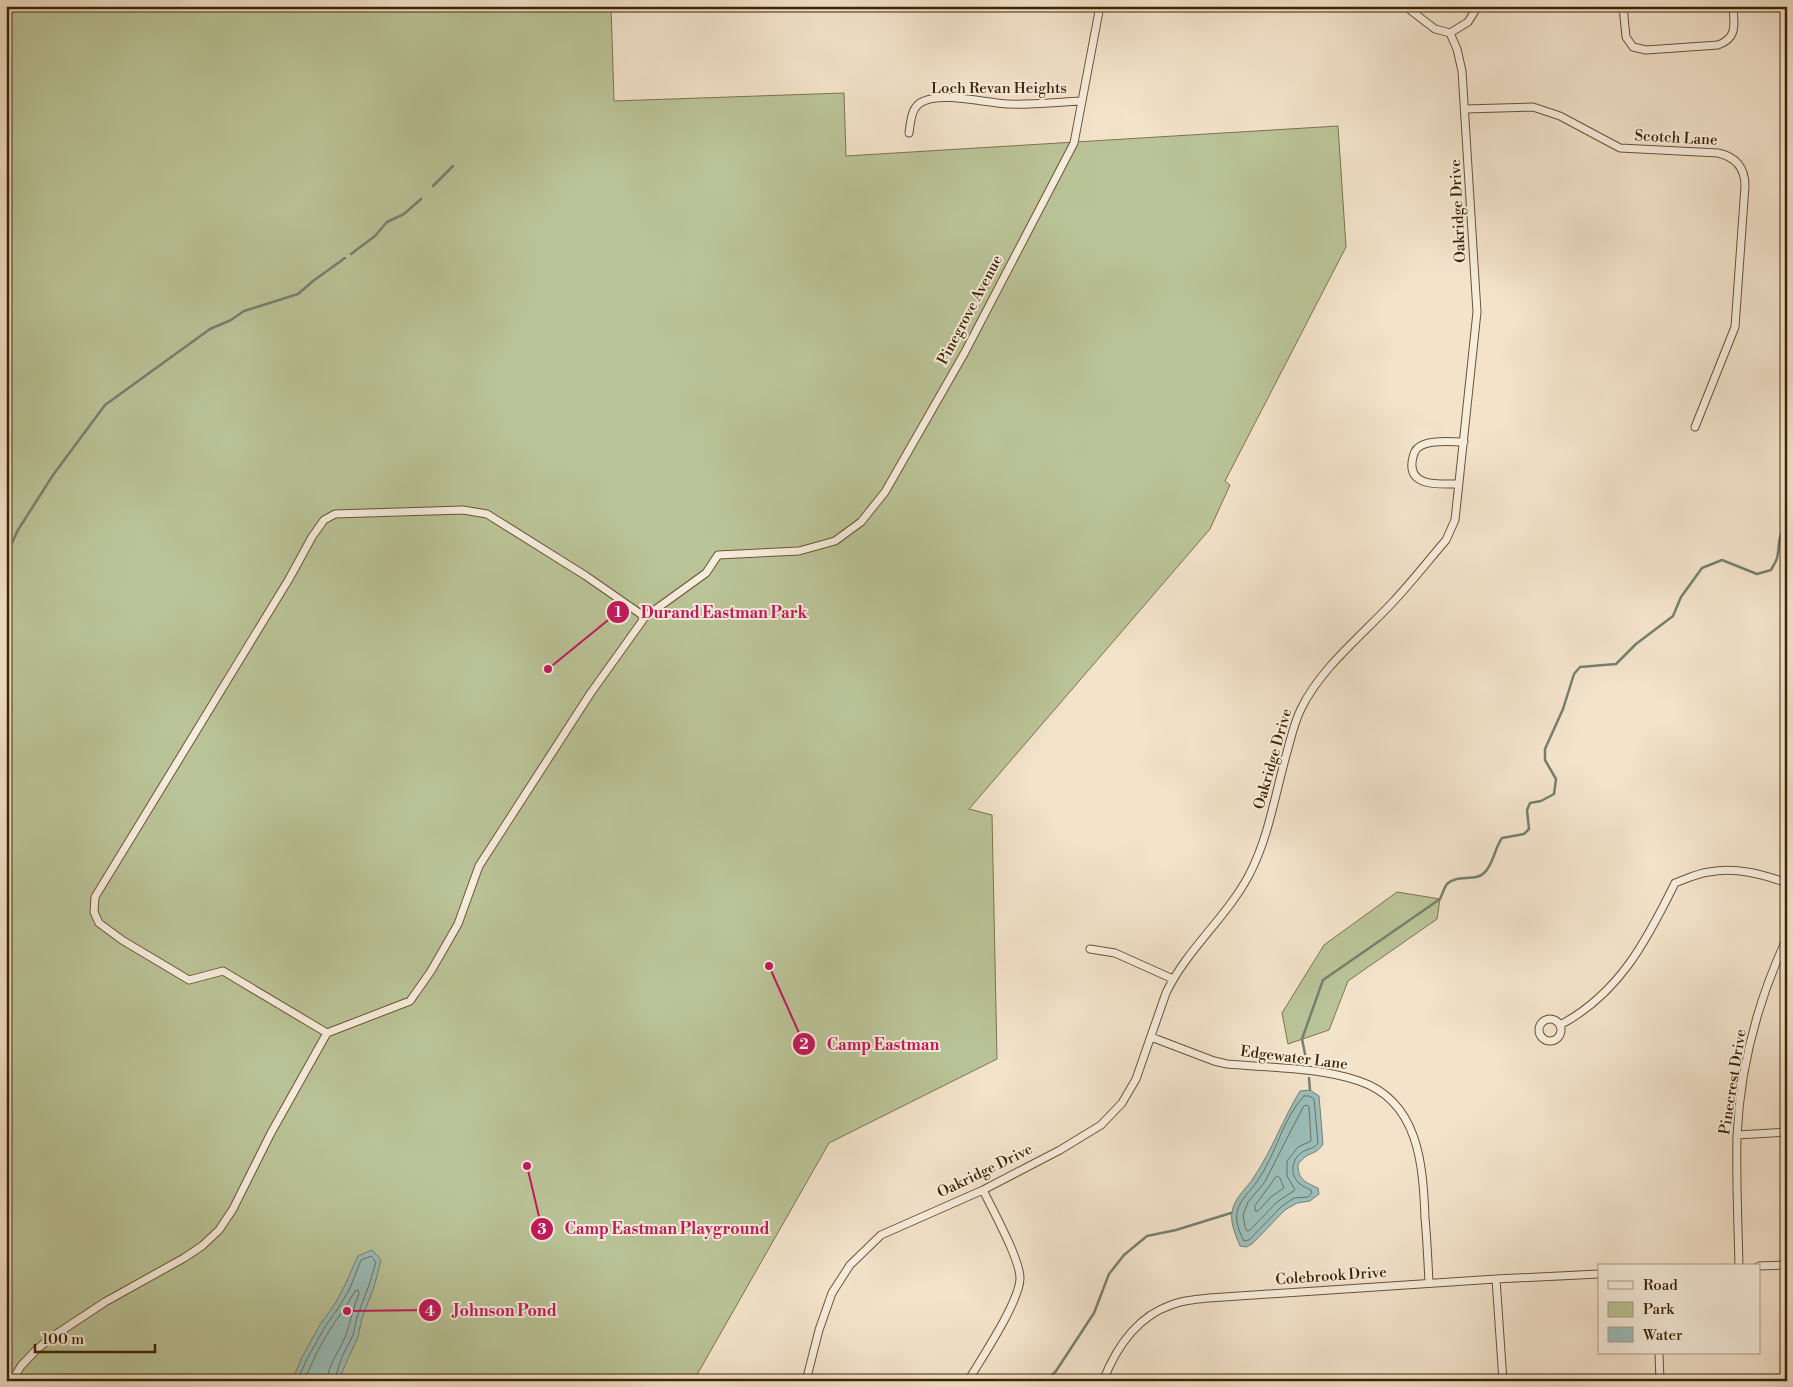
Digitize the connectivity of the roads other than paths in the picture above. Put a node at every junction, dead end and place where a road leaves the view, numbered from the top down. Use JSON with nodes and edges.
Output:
{"nodes":[{"id":1,"x":1100,"y":6,"type":"edge"},
{"id":2,"x":1405,"y":6,"type":"edge"},
{"id":3,"x":1478,"y":6,"type":"edge"},
{"id":4,"x":1623,"y":6,"type":"edge"},
{"id":5,"x":1733,"y":6,"type":"edge"},
{"id":6,"x":1450,"y":32,"type":"junction"},
{"id":7,"x":1081,"y":101,"type":"junction"},
{"id":8,"x":1465,"y":109,"type":"junction"},
{"id":9,"x":909,"y":133,"type":"dead end"},
{"id":10,"x":1695,"y":427,"type":"dead end"},
{"id":11,"x":1464,"y":442,"type":"junction"},
{"id":12,"x":1459,"y":484,"type":"junction"},
{"id":13,"x":645,"y":617,"type":"junction"},
{"id":14,"x":1787,"y":884,"type":"edge"},
{"id":15,"x":1787,"y":938,"type":"edge"},
{"id":16,"x":1090,"y":949,"type":"dead end"},
{"id":17,"x":1173,"y":979,"type":"junction"},
{"id":18,"x":1560,"y":1025,"type":"dead end"},
{"id":19,"x":327,"y":1034,"type":"junction"},
{"id":20,"x":1151,"y":1037,"type":"junction"},
{"id":21,"x":1787,"y":1132,"type":"edge"},
{"id":22,"x":1738,"y":1135,"type":"junction"},
{"id":23,"x":983,"y":1190,"type":"junction"},
{"id":24,"x":1739,"y":1264,"type":"edge"},
{"id":25,"x":1787,"y":1265,"type":"edge"},
{"id":26,"x":1760,"y":1266,"type":"edge"},
{"id":27,"x":1598,"y":1274,"type":"edge"},
{"id":28,"x":1496,"y":1279,"type":"junction"},
{"id":29,"x":1429,"y":1283,"type":"junction"},
{"id":30,"x":1659,"y":1354,"type":"edge"},
{"id":31,"x":12,"y":1381,"type":"edge"},
{"id":32,"x":806,"y":1381,"type":"edge"},
{"id":33,"x":968,"y":1381,"type":"edge"},
{"id":34,"x":1103,"y":1381,"type":"edge"},
{"id":35,"x":1503,"y":1381,"type":"edge"},
{"id":36,"x":1660,"y":1381,"type":"edge"}],
"edges":[{"from":1,"to":7,"type":"street","name":"Pinegrove Avenue"},
{"from":2,"to":6,"type":"street"},
{"from":3,"to":6,"type":"street"},
{"from":4,"to":5,"type":"street"},
{"from":6,"to":8,"type":"street","name":"Oakridge Drive"},
{"from":7,"to":9,"type":"street","name":"Loch Revan Heights"},
{"from":7,"to":13,"type":"street","name":"Pinegrove Avenue"},
{"from":8,"to":10,"type":"street","name":"Scotch Lane"},
{"from":8,"to":11,"type":"street","name":"Oakridge Drive"},
{"from":11,"to":12,"type":"street","name":"Oakridge Drive"},
{"from":11,"to":12,"type":"street"},
{"from":12,"to":17,"type":"street","name":"Oakridge Drive"},
{"from":13,"to":19,"type":"street"},
{"from":13,"to":19,"type":"street"},
{"from":14,"to":18,"type":"street"},
{"from":15,"to":22,"type":"street","name":"Pinecrest Drive"},
{"from":16,"to":17,"type":"street"},
{"from":17,"to":20,"type":"street","name":"Oakridge Drive"},
{"from":19,"to":31,"type":"street"},
{"from":20,"to":23,"type":"street","name":"Oakridge Drive"},
{"from":20,"to":29,"type":"street","name":"Edgewater Lane"},
{"from":21,"to":22,"type":"street"},
{"from":22,"to":24,"type":"street","name":"Pinecrest Drive"},
{"from":23,"to":32,"type":"street","name":"Oakridge Drive"},
{"from":23,"to":33,"type":"street"},
{"from":25,"to":26,"type":"street"},
{"from":27,"to":28,"type":"street","name":"Colebrook Drive"},
{"from":28,"to":29,"type":"street","name":"Colebrook Drive"},
{"from":28,"to":35,"type":"street"},
{"from":29,"to":34,"type":"street","name":"Colebrook Drive"},
{"from":30,"to":36,"type":"street"}]}
